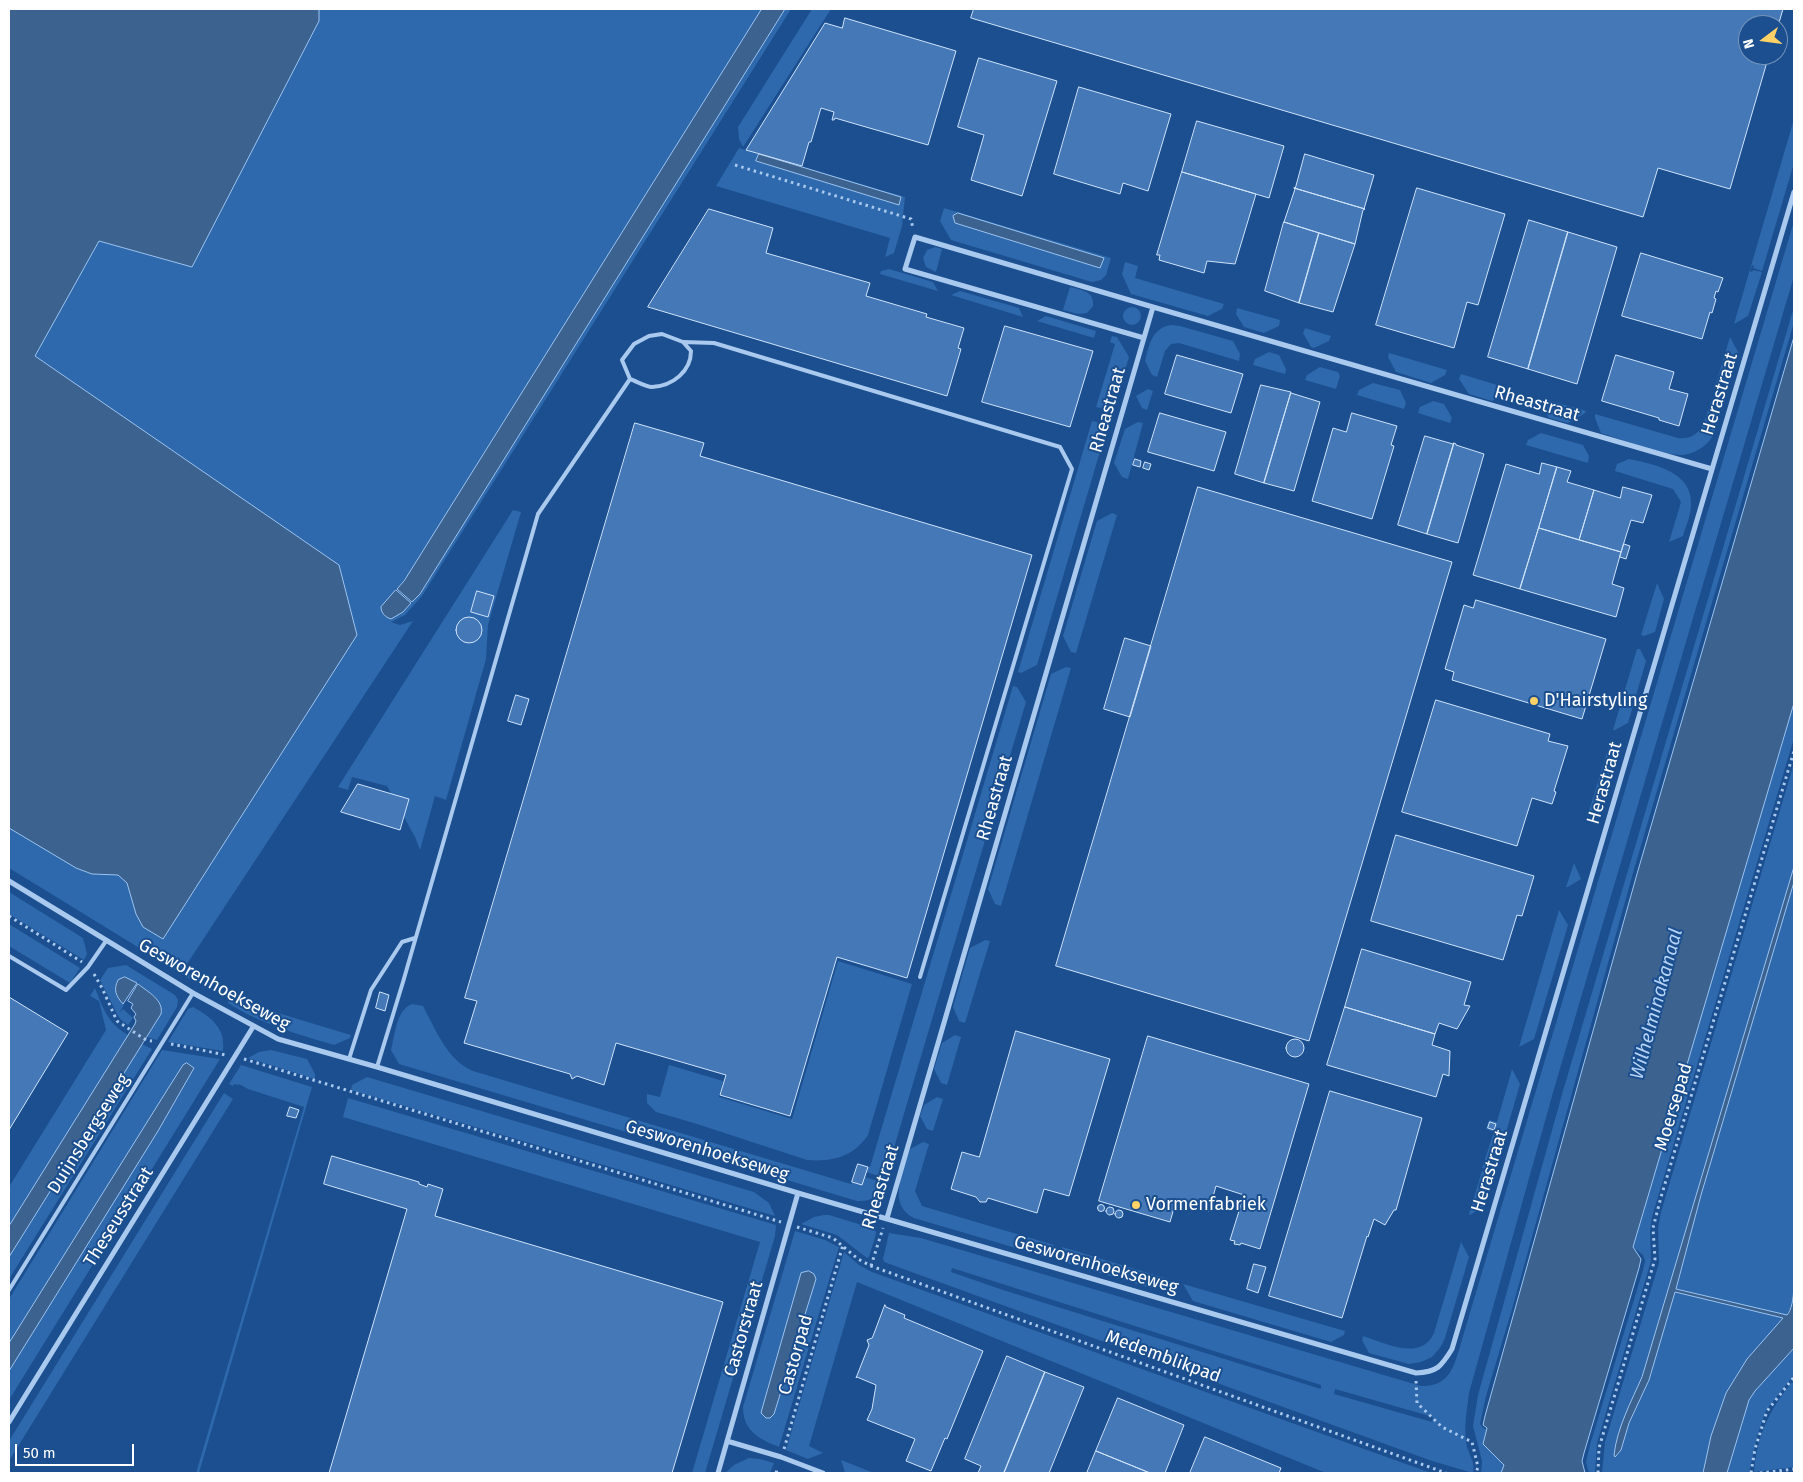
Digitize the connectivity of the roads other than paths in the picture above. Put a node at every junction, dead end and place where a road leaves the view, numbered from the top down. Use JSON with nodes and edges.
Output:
{"nodes":[{"id":1,"x":1794,"y":192,"type":"edge"},
{"id":2,"x":1153,"y":307,"type":"junction"},
{"id":3,"x":1144,"y":338,"type":"junction"},
{"id":4,"x":683,"y":342,"type":"junction"},
{"id":5,"x":630,"y":379,"type":"junction"},
{"id":6,"x":1712,"y":470,"type":"junction"},
{"id":7,"x":9,"y":881,"type":"edge"},
{"id":8,"x":415,"y":938,"type":"junction"},
{"id":9,"x":106,"y":940,"type":"junction"},
{"id":10,"x":9,"y":956,"type":"edge"},
{"id":11,"x":920,"y":977,"type":"dead end"},
{"id":12,"x":193,"y":993,"type":"junction"},
{"id":13,"x":253,"y":1027,"type":"junction"},
{"id":14,"x":349,"y":1060,"type":"junction"},
{"id":15,"x":377,"y":1067,"type":"junction"},
{"id":16,"x":798,"y":1193,"type":"junction"},
{"id":17,"x":886,"y":1218,"type":"junction"},
{"id":18,"x":9,"y":1290,"type":"edge"},
{"id":19,"x":1430,"y":1372,"type":"joint"},
{"id":20,"x":9,"y":1422,"type":"edge"},
{"id":21,"x":728,"y":1441,"type":"junction"},
{"id":22,"x":718,"y":1473,"type":"edge"},
{"id":23,"x":823,"y":1473,"type":"edge"}],
"edges":[{"from":1,"to":6,"type":"street","name":"Herastraat"},
{"from":2,"to":3,"type":"street","name":"Rheastraat"},
{"from":2,"to":3,"type":"street","name":"Rheastraat"},
{"from":2,"to":6,"type":"street","name":"Rheastraat"},
{"from":3,"to":17,"type":"street","name":"Rheastraat"},
{"from":4,"to":5,"type":"lane"},
{"from":4,"to":5,"type":"lane"},
{"from":4,"to":11,"type":"lane"},
{"from":5,"to":8,"type":"lane"},
{"from":6,"to":19,"type":"street","name":"Herastraat"},
{"from":7,"to":9,"type":"street","name":"Gesworenhoekseweg"},
{"from":8,"to":14,"type":"lane"},
{"from":8,"to":15,"type":"lane"},
{"from":9,"to":10,"type":"lane"},
{"from":9,"to":12,"type":"street","name":"Gesworenhoekseweg"},
{"from":12,"to":13,"type":"street","name":"Gesworenhoekseweg"},
{"from":12,"to":18,"type":"lane","name":"Duijnsbergseweg"},
{"from":13,"to":14,"type":"street","name":"Gesworenhoekseweg"},
{"from":13,"to":20,"type":"street","name":"Theseusstraat"},
{"from":14,"to":15,"type":"street","name":"Gesworenhoekseweg"},
{"from":15,"to":16,"type":"street","name":"Gesworenhoekseweg"},
{"from":16,"to":17,"type":"street","name":"Gesworenhoekseweg"},
{"from":16,"to":21,"type":"street","name":"Castorstraat"},
{"from":17,"to":19,"type":"street","name":"Gesworenhoekseweg"},
{"from":21,"to":22,"type":"street","name":"Castorstraat"},
{"from":21,"to":23,"type":"street"}]}
